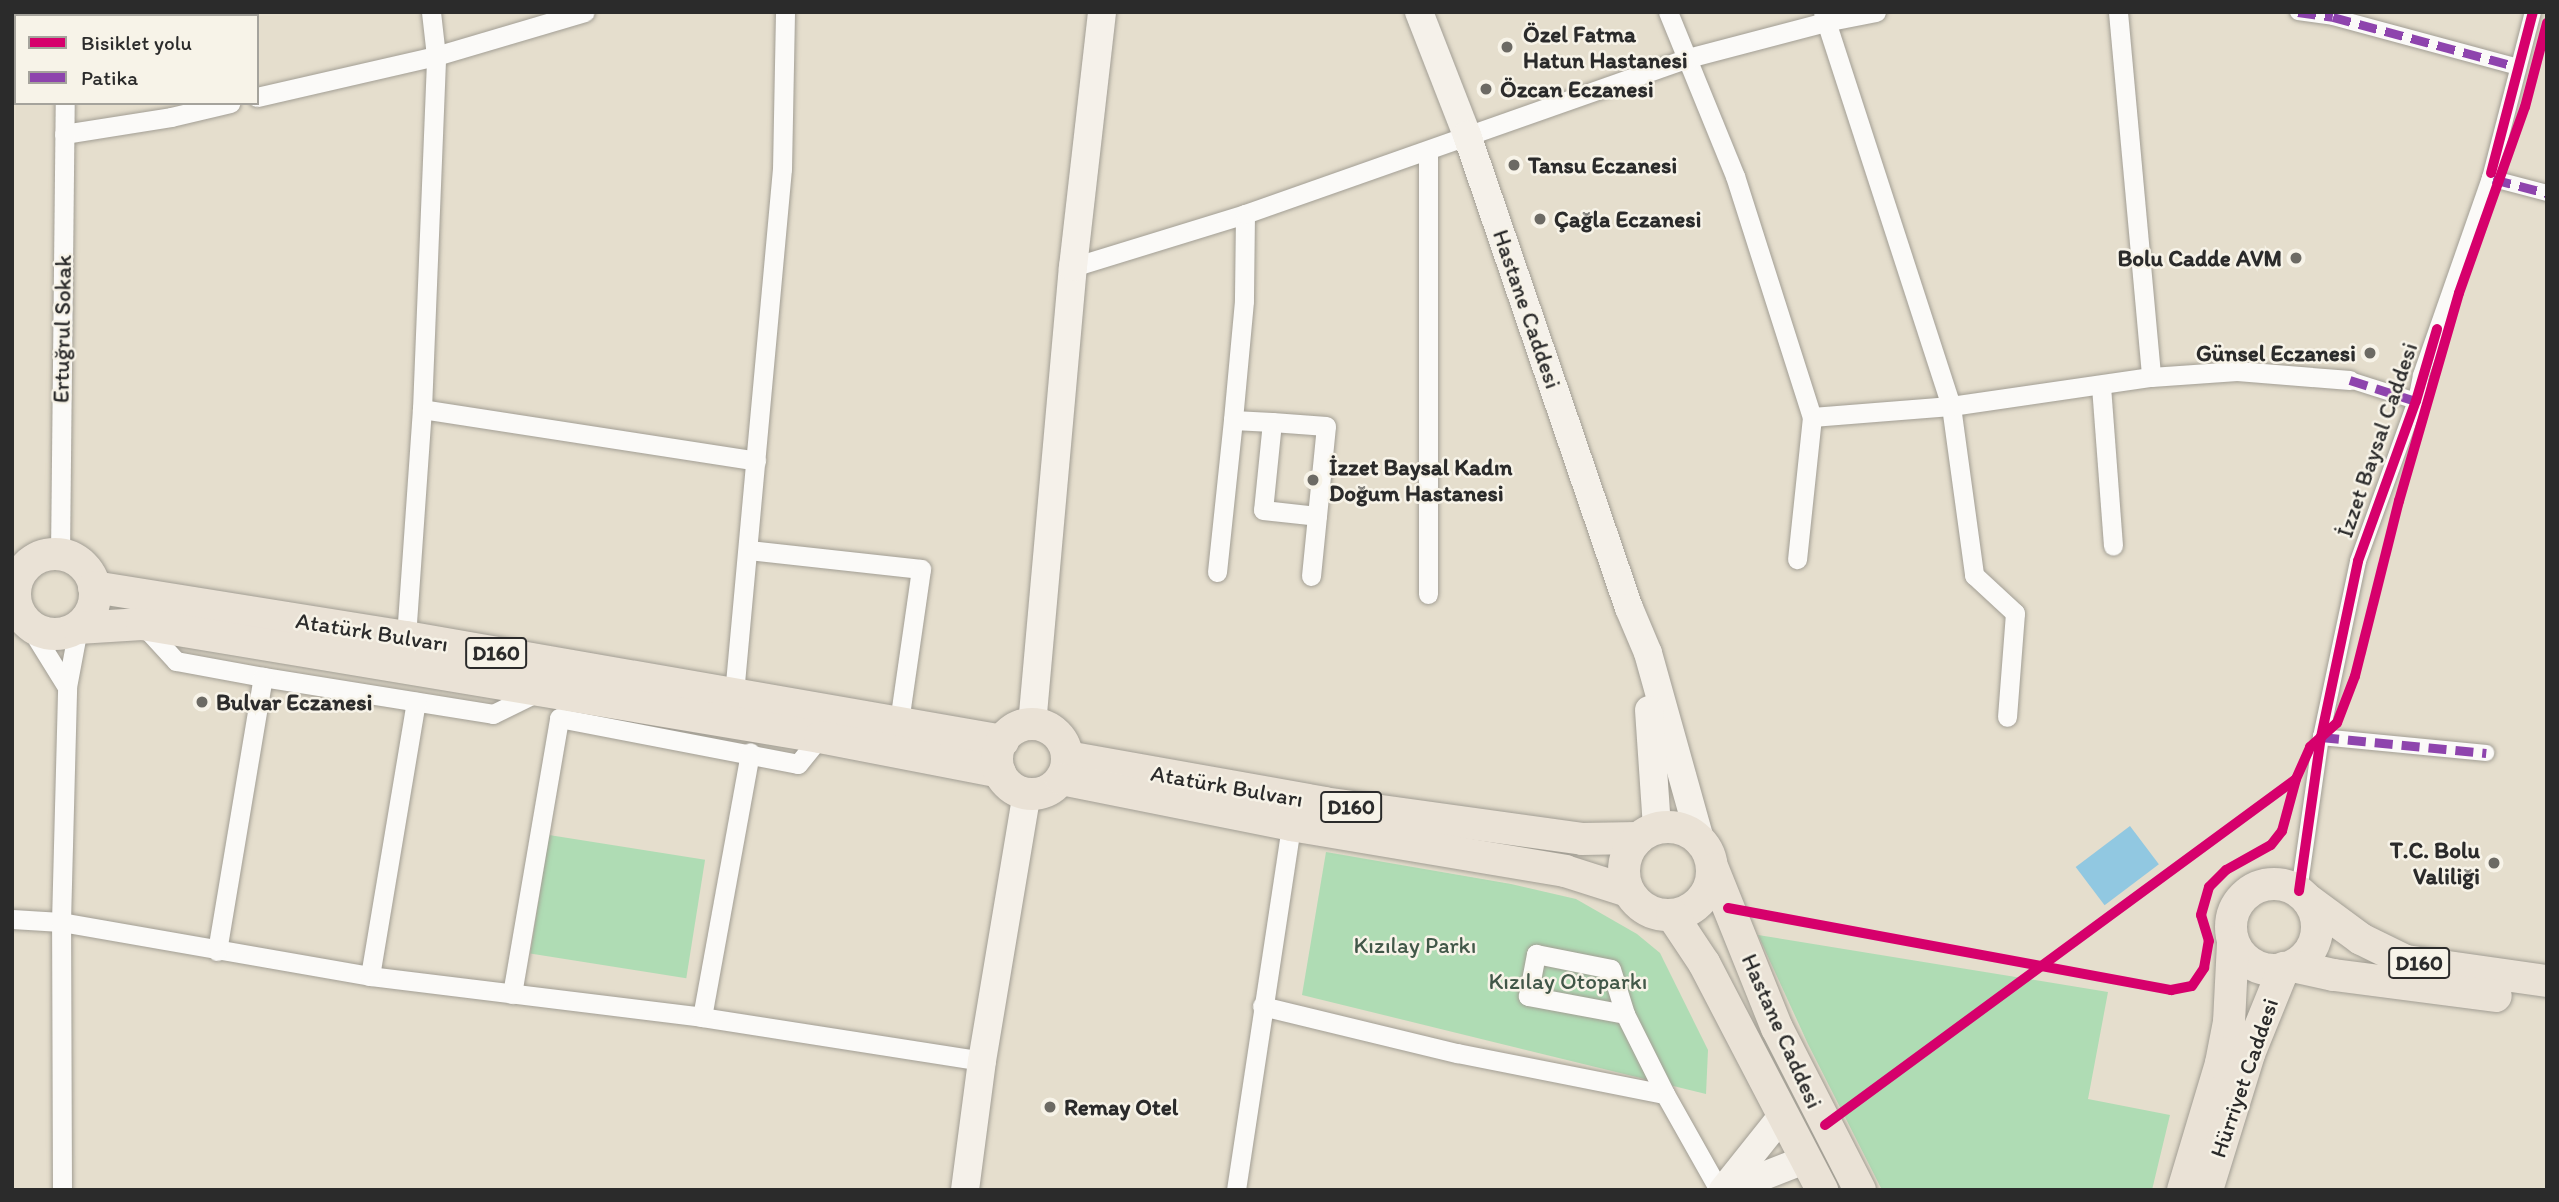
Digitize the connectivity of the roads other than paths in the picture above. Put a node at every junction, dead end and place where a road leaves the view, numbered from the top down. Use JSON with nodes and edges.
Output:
{"nodes":[{"id":1,"x":431,"y":12,"type":"edge"},
{"id":2,"x":585,"y":12,"type":"edge"},
{"id":3,"x":785,"y":12,"type":"edge"},
{"id":4,"x":1102,"y":12,"type":"edge"},
{"id":5,"x":1419,"y":12,"type":"edge"},
{"id":6,"x":1668,"y":12,"type":"edge"},
{"id":7,"x":1876,"y":12,"type":"edge"},
{"id":8,"x":2118,"y":12,"type":"edge"},
{"id":9,"x":2298,"y":12,"type":"edge"},
{"id":10,"x":2533,"y":12,"type":"edge"},
{"id":11,"x":1824,"y":17,"type":"edge"},
{"id":12,"x":436,"y":56,"type":"junction"},
{"id":13,"x":1688,"y":58,"type":"junction"},
{"id":14,"x":2518,"y":67,"type":"junction"},
{"id":15,"x":259,"y":97,"type":"edge"},
{"id":16,"x":65,"y":105,"type":"edge"},
{"id":17,"x":222,"y":105,"type":"edge"},
{"id":18,"x":64,"y":134,"type":"junction"},
{"id":19,"x":1467,"y":135,"type":"junction"},
{"id":20,"x":1428,"y":152,"type":"junction"},
{"id":21,"x":2490,"y":178,"type":"junction"},
{"id":22,"x":2547,"y":193,"type":"edge"},
{"id":23,"x":1245,"y":214,"type":"junction"},
{"id":24,"x":1073,"y":267,"type":"junction"},
{"id":25,"x":2151,"y":377,"type":"junction"},
{"id":26,"x":2350,"y":380,"type":"joint"},
{"id":27,"x":2101,"y":386,"type":"junction"},
{"id":28,"x":2416,"y":401,"type":"junction"},
{"id":29,"x":1951,"y":406,"type":"junction"},
{"id":30,"x":422,"y":409,"type":"junction"},
{"id":31,"x":1812,"y":417,"type":"junction"},
{"id":32,"x":1233,"y":420,"type":"junction"},
{"id":33,"x":1272,"y":422,"type":"junction"},
{"id":34,"x":756,"y":461,"type":"junction"},
{"id":35,"x":1317,"y":516,"type":"junction"},
{"id":36,"x":2113,"y":546,"type":"dead end"},
{"id":37,"x":749,"y":550,"type":"junction"},
{"id":38,"x":60,"y":555,"type":"junction"},
{"id":39,"x":1797,"y":559,"type":"dead end"},
{"id":40,"x":1217,"y":572,"type":"dead end"},
{"id":41,"x":16,"y":576,"type":"edge"},
{"id":42,"x":1311,"y":576,"type":"dead end"},
{"id":43,"x":94,"y":587,"type":"junction"},
{"id":44,"x":1428,"y":594,"type":"dead end"},
{"id":45,"x":1629,"y":608,"type":"junction"},
{"id":46,"x":19,"y":616,"type":"edge"},
{"id":47,"x":142,"y":624,"type":"junction"},
{"id":48,"x":78,"y":628,"type":"junction"},
{"id":49,"x":406,"y":638,"type":"junction"},
{"id":50,"x":262,"y":677,"type":"junction"},
{"id":51,"x":67,"y":687,"type":"junction"},
{"id":52,"x":542,"y":690,"type":"junction"},
{"id":53,"x":733,"y":694,"type":"junction"},
{"id":54,"x":416,"y":702,"type":"junction"},
{"id":55,"x":2007,"y":717,"type":"dead end"},
{"id":56,"x":899,"y":722,"type":"junction"},
{"id":57,"x":1032,"y":725,"type":"junction"},
{"id":58,"x":820,"y":737,"type":"junction"},
{"id":59,"x":2321,"y":737,"type":"junction"},
{"id":60,"x":750,"y":752,"type":"junction"},
{"id":61,"x":2486,"y":753,"type":"dead end"},
{"id":62,"x":1002,"y":757,"type":"junction"},
{"id":63,"x":1064,"y":768,"type":"junction"},
{"id":64,"x":1027,"y":793,"type":"junction"},
{"id":65,"x":1291,"y":825,"type":"junction"},
{"id":66,"x":1647,"y":833,"type":"junction"},
{"id":67,"x":1700,"y":839,"type":"junction"},
{"id":68,"x":1713,"y":869,"type":"junction"},
{"id":69,"x":1628,"y":891,"type":"junction"},
{"id":70,"x":2303,"y":896,"type":"junction"},
{"id":71,"x":1672,"y":915,"type":"junction"},
{"id":72,"x":12,"y":919,"type":"edge"},
{"id":73,"x":61,"y":922,"type":"junction"},
{"id":74,"x":2233,"y":942,"type":"junction"},
{"id":75,"x":217,"y":951,"type":"junction"},
{"id":76,"x":2289,"y":967,"type":"junction"},
{"id":77,"x":370,"y":976,"type":"junction"},
{"id":78,"x":2547,"y":981,"type":"edge"},
{"id":79,"x":512,"y":994,"type":"junction"},
{"id":80,"x":2547,"y":1002,"type":"edge"},
{"id":81,"x":1262,"y":1006,"type":"junction"},
{"id":82,"x":1625,"y":1014,"type":"junction"},
{"id":83,"x":702,"y":1017,"type":"junction"},
{"id":84,"x":982,"y":1061,"type":"junction"},
{"id":85,"x":1665,"y":1094,"type":"junction"},
{"id":86,"x":1782,"y":1116,"type":"junction"},
{"id":87,"x":1804,"y":1160,"type":"junction"},
{"id":88,"x":62,"y":1190,"type":"edge"},
{"id":89,"x":965,"y":1190,"type":"edge"},
{"id":90,"x":1236,"y":1190,"type":"edge"},
{"id":91,"x":1723,"y":1190,"type":"edge"},
{"id":92,"x":1822,"y":1190,"type":"edge"},
{"id":93,"x":1860,"y":1190,"type":"edge"},
{"id":94,"x":2183,"y":1190,"type":"edge"},
{"id":95,"x":2207,"y":1190,"type":"edge"}],
"edges":[{"from":1,"to":12,"type":"street"},
{"from":2,"to":12,"type":"street"},
{"from":3,"to":34,"type":"street"},
{"from":4,"to":24,"type":"main road"},
{"from":5,"to":19,"type":"main road","name":"Hastane Caddesi"},
{"from":6,"to":13,"type":"street"},
{"from":7,"to":11,"type":"street"},
{"from":8,"to":25,"type":"street"},
{"from":9,"to":14,"type":"street"},
{"from":10,"to":14,"type":"street","name":"İzzet Baysal Caddesi"},
{"from":11,"to":13,"type":"street"},
{"from":11,"to":29,"type":"street"},
{"from":12,"to":15,"type":"street"},
{"from":12,"to":30,"type":"street"},
{"from":13,"to":19,"type":"street"},
{"from":13,"to":31,"type":"street"},
{"from":14,"to":21,"type":"street","name":"İzzet Baysal Caddesi"},
{"from":16,"to":18,"type":"street","name":"Ertuğrul Sokak"},
{"from":17,"to":18,"type":"street"},
{"from":18,"to":38,"type":"street","name":"Ertuğrul Sokak"},
{"from":19,"to":20,"type":"street"},
{"from":19,"to":45,"type":"main road","name":"Hastane Caddesi"},
{"from":20,"to":23,"type":"street"},
{"from":20,"to":44,"type":"street"},
{"from":21,"to":22,"type":"street"},
{"from":21,"to":28,"type":"street","name":"İzzet Baysal Caddesi"},
{"from":23,"to":24,"type":"street"},
{"from":23,"to":32,"type":"street"},
{"from":24,"to":57,"type":"main road"},
{"from":25,"to":26,"type":"street"},
{"from":25,"to":27,"type":"street"},
{"from":26,"to":28,"type":"street"},
{"from":27,"to":29,"type":"street"},
{"from":27,"to":36,"type":"street"},
{"from":28,"to":59,"type":"street","name":"İzzet Baysal Caddesi"},
{"from":29,"to":31,"type":"street"},
{"from":29,"to":55,"type":"street"},
{"from":30,"to":34,"type":"street"},
{"from":30,"to":49,"type":"street"},
{"from":31,"to":39,"type":"street"},
{"from":32,"to":33,"type":"street"},
{"from":32,"to":40,"type":"street"},
{"from":33,"to":35,"type":"street"},
{"from":33,"to":35,"type":"street"},
{"from":34,"to":37,"type":"street"},
{"from":35,"to":42,"type":"street"},
{"from":37,"to":53,"type":"street"},
{"from":37,"to":56,"type":"street"},
{"from":38,"to":41,"type":"main road"},
{"from":38,"to":43,"type":"main road"},
{"from":41,"to":46,"type":"main road"},
{"from":43,"to":48,"type":"main road"},
{"from":43,"to":49,"type":"main road","name":"Atatürk Bulvarı","number":"D160"},
{"from":45,"to":66,"type":"main road","name":"Hastane Caddesi"},
{"from":45,"to":67,"type":"main road","name":"Hastane Caddesi"},
{"from":46,"to":48,"type":"main road","number":"D160"},
{"from":46,"to":51,"type":"street"},
{"from":47,"to":48,"type":"main road","name":"Atatürk Bulvarı","number":"D160"},
{"from":47,"to":50,"type":"street"},
{"from":47,"to":52,"type":"main road","name":"Atatürk Bulvarı","number":"D160"},
{"from":48,"to":51,"type":"street"},
{"from":49,"to":53,"type":"main road","name":"Atatürk Bulvarı","number":"D160"},
{"from":50,"to":54,"type":"street"},
{"from":50,"to":75,"type":"street"},
{"from":51,"to":73,"type":"street"},
{"from":52,"to":54,"type":"street"},
{"from":52,"to":58,"type":"main road","name":"Atatürk Bulvarı","number":"D160"},
{"from":53,"to":56,"type":"main road","name":"Atatürk Bulvarı","number":"D160"},
{"from":54,"to":77,"type":"street"},
{"from":56,"to":62,"type":"main road","name":"Atatürk Bulvarı"},
{"from":57,"to":62,"type":"main road"},
{"from":57,"to":63,"type":"main road"},
{"from":58,"to":60,"type":"street"},
{"from":58,"to":62,"type":"main road","name":"Atatürk Bulvarı"},
{"from":59,"to":61,"type":"street"},
{"from":59,"to":70,"type":"street","name":"İzzet Baysal Caddesi"},
{"from":60,"to":79,"type":"street"},
{"from":60,"to":83,"type":"street"},
{"from":62,"to":64,"type":"main road"},
{"from":63,"to":64,"type":"main road"},
{"from":63,"to":65,"type":"main road","name":"Atatürk Bulvarı"},
{"from":63,"to":66,"type":"main road","name":"Atatürk Bulvarı","number":"D160"},
{"from":64,"to":84,"type":"main road"},
{"from":65,"to":69,"type":"main road","name":"Atatürk Bulvarı","number":"D160"},
{"from":65,"to":81,"type":"street"},
{"from":66,"to":67,"type":"main road","number":"D160"},
{"from":66,"to":69,"type":"main road"},
{"from":67,"to":68,"type":"main road"},
{"from":68,"to":71,"type":"main road"},
{"from":68,"to":93,"type":"main road","name":"Hastane Caddesi"},
{"from":69,"to":71,"type":"main road","number":"D160"},
{"from":70,"to":74,"type":"main road","number":"D160"},
{"from":70,"to":76,"type":"main road"},
{"from":70,"to":78,"type":"main road","number":"D160"},
{"from":71,"to":86,"type":"main road","name":"Hastane Caddesi"},
{"from":72,"to":73,"type":"street"},
{"from":73,"to":75,"type":"street"},
{"from":73,"to":88,"type":"street"},
{"from":74,"to":76,"type":"main road","number":"D160"},
{"from":74,"to":94,"type":"main road","name":"Hürriyet Caddesi","number":"D160"},
{"from":75,"to":77,"type":"street"},
{"from":76,"to":80,"type":"main road","number":"D160"},
{"from":76,"to":95,"type":"main road","name":"Hürriyet Caddesi"},
{"from":77,"to":79,"type":"street"},
{"from":79,"to":83,"type":"street"},
{"from":81,"to":85,"type":"street"},
{"from":81,"to":90,"type":"street"},
{"from":82,"to":82,"type":"street"},
{"from":82,"to":85,"type":"street"},
{"from":83,"to":84,"type":"street"},
{"from":84,"to":89,"type":"main road"},
{"from":85,"to":91,"type":"street"},
{"from":86,"to":87,"type":"main road","name":"Hastane Caddesi"},
{"from":86,"to":91,"type":"main road"},
{"from":87,"to":91,"type":"main road"},
{"from":87,"to":92,"type":"main road","name":"Hastane Caddesi"}]}
